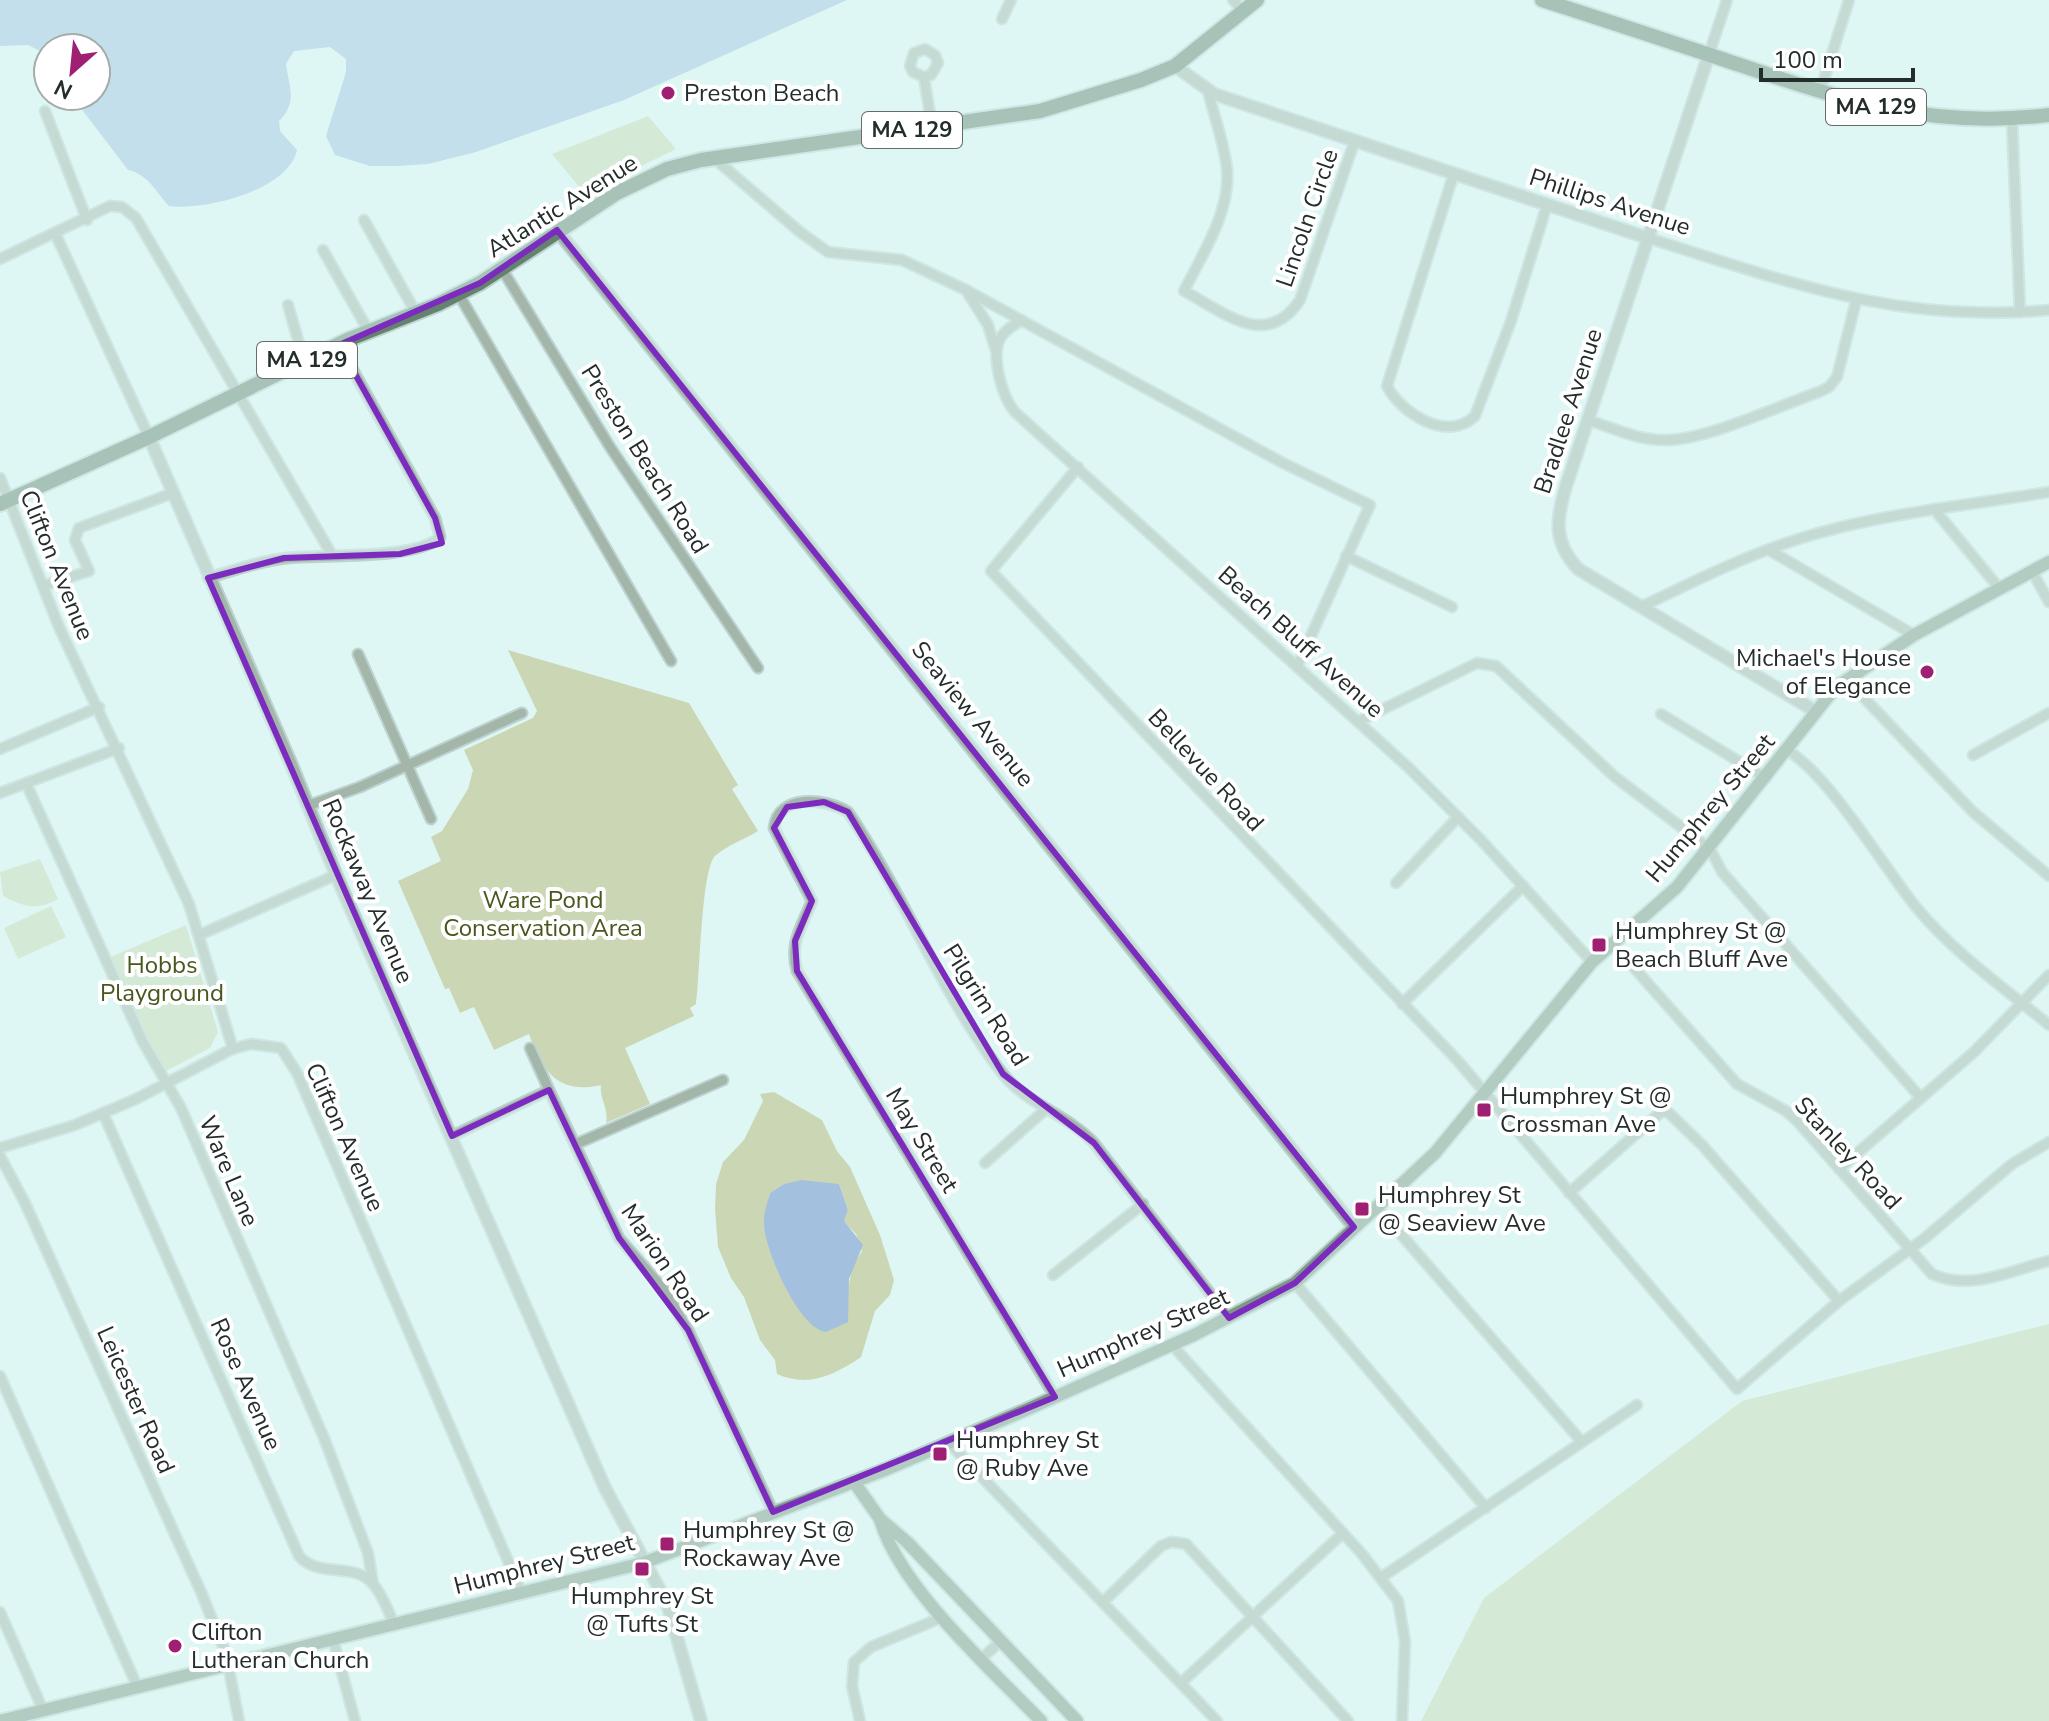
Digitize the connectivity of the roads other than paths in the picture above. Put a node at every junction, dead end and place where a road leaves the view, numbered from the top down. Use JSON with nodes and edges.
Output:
{"nodes":[{"id":1,"x":1011,"y":0,"type":"edge"},
{"id":2,"x":1257,"y":0,"type":"edge"},
{"id":3,"x":1542,"y":0,"type":"edge"},
{"id":4,"x":1727,"y":0,"type":"edge"},
{"id":5,"x":1849,"y":0,"type":"edge"},
{"id":6,"x":1238,"y":6,"type":"edge"},
{"id":7,"x":1002,"y":19,"type":"dead end"},
{"id":8,"x":1709,"y":54,"type":"junction"},
{"id":9,"x":1175,"y":66,"type":"junction"},
{"id":10,"x":924,"y":77,"type":"dead end"},
{"id":11,"x":1208,"y":91,"type":"junction"},
{"id":12,"x":1820,"y":92,"type":"junction"},
{"id":13,"x":45,"y":112,"type":"edge"},
{"id":14,"x":2049,"y":115,"type":"edge"},
{"id":15,"x":2012,"y":120,"type":"junction"},
{"id":16,"x":932,"y":127,"type":"junction"},
{"id":17,"x":1355,"y":140,"type":"junction"},
{"id":18,"x":715,"y":159,"type":"junction"},
{"id":19,"x":1454,"y":173,"type":"junction"},
{"id":20,"x":1547,"y":205,"type":"junction"},
{"id":21,"x":87,"y":220,"type":"junction"},
{"id":22,"x":364,"y":220,"type":"dead end"},
{"id":23,"x":557,"y":230,"type":"junction"},
{"id":24,"x":56,"y":235,"type":"junction"},
{"id":25,"x":1648,"y":238,"type":"junction"},
{"id":26,"x":323,"y":250,"type":"dead end"},
{"id":27,"x":0,"y":259,"type":"edge"},
{"id":28,"x":502,"y":269,"type":"junction"},
{"id":29,"x":966,"y":290,"type":"junction"},
{"id":30,"x":458,"y":293,"type":"junction"},
{"id":31,"x":1856,"y":301,"type":"junction"},
{"id":32,"x":288,"y":305,"type":"dead end"},
{"id":33,"x":2049,"y":310,"type":"edge"},
{"id":34,"x":2020,"y":312,"type":"junction"},
{"id":35,"x":416,"y":313,"type":"junction"},
{"id":36,"x":1022,"y":320,"type":"junction"},
{"id":37,"x":369,"y":332,"type":"junction"},
{"id":38,"x":339,"y":345,"type":"junction"},
{"id":39,"x":996,"y":351,"type":"junction"},
{"id":40,"x":304,"y":361,"type":"junction"},
{"id":41,"x":237,"y":392,"type":"junction"},
{"id":42,"x":1588,"y":420,"type":"junction"},
{"id":43,"x":149,"y":437,"type":"junction"},
{"id":44,"x":1078,"y":467,"type":"junction"},
{"id":45,"x":0,"y":478,"type":"edge"},
{"id":46,"x":2049,"y":492,"type":"edge"},
{"id":47,"x":173,"y":493,"type":"junction"},
{"id":48,"x":4,"y":502,"type":"edge"},
{"id":49,"x":1934,"y":509,"type":"junction"},
{"id":50,"x":1769,"y":550,"type":"junction"},
{"id":51,"x":332,"y":555,"type":"junction"},
{"id":52,"x":1346,"y":556,"type":"junction"},
{"id":53,"x":2049,"y":562,"type":"edge"},
{"id":54,"x":2032,"y":571,"type":"junction"},
{"id":55,"x":208,"y":578,"type":"junction"},
{"id":56,"x":43,"y":586,"type":"junction"},
{"id":57,"x":1999,"y":588,"type":"junction"},
{"id":58,"x":2049,"y":602,"type":"edge"},
{"id":59,"x":1452,"y":607,"type":"dead end"},
{"id":60,"x":1641,"y":607,"type":"junction"},
{"id":61,"x":1914,"y":635,"type":"junction"},
{"id":62,"x":358,"y":654,"type":"dead end"},
{"id":63,"x":671,"y":661,"type":"dead end"},
{"id":64,"x":1297,"y":667,"type":"junction"},
{"id":65,"x":758,"y":668,"type":"dead end"},
{"id":66,"x":1846,"y":679,"type":"junction"},
{"id":67,"x":99,"y":707,"type":"junction"},
{"id":68,"x":1815,"y":711,"type":"junction"},
{"id":69,"x":522,"y":713,"type":"dead end"},
{"id":70,"x":2049,"y":713,"type":"edge"},
{"id":71,"x":1661,"y":714,"type":"dead end"},
{"id":72,"x":1359,"y":721,"type":"junction"},
{"id":73,"x":119,"y":748,"type":"junction"},
{"id":74,"x":0,"y":749,"type":"edge"},
{"id":75,"x":1787,"y":750,"type":"junction"},
{"id":76,"x":1973,"y":755,"type":"dead end"},
{"id":77,"x":409,"y":764,"type":"junction"},
{"id":78,"x":1766,"y":778,"type":"junction"},
{"id":79,"x":26,"y":783,"type":"junction"},
{"id":80,"x":0,"y":793,"type":"edge"},
{"id":81,"x":307,"y":806,"type":"junction"},
{"id":82,"x":1458,"y":817,"type":"junction"},
{"id":83,"x":431,"y":819,"type":"dead end"},
{"id":84,"x":1710,"y":849,"type":"junction"},
{"id":85,"x":336,"y":875,"type":"junction"},
{"id":86,"x":2049,"y":876,"type":"edge"},
{"id":87,"x":1396,"y":883,"type":"dead end"},
{"id":88,"x":1523,"y":886,"type":"junction"},
{"id":89,"x":811,"y":896,"type":"joint"},
{"id":90,"x":199,"y":935,"type":"junction"},
{"id":91,"x":1613,"y":944,"type":"junction"},
{"id":92,"x":1592,"y":962,"type":"junction"},
{"id":93,"x":2049,"y":975,"type":"edge"},
{"id":94,"x":1402,"y":1004,"type":"junction"},
{"id":95,"x":2023,"y":1004,"type":"junction"},
{"id":96,"x":2049,"y":1025,"type":"edge"},
{"id":97,"x":530,"y":1048,"type":"dead end"},
{"id":98,"x":233,"y":1049,"type":"junction"},
{"id":99,"x":723,"y":1080,"type":"dead end"},
{"id":100,"x":167,"y":1084,"type":"junction"},
{"id":101,"x":549,"y":1090,"type":"junction"},
{"id":102,"x":1486,"y":1094,"type":"junction"},
{"id":103,"x":1920,"y":1097,"type":"junction"},
{"id":104,"x":1045,"y":1110,"type":"junction"},
{"id":105,"x":103,"y":1113,"type":"junction"},
{"id":106,"x":452,"y":1136,"type":"junction"},
{"id":107,"x":2049,"y":1142,"type":"edge"},
{"id":108,"x":576,"y":1144,"type":"junction"},
{"id":109,"x":0,"y":1148,"type":"edge"},
{"id":110,"x":0,"y":1156,"type":"edge"},
{"id":111,"x":985,"y":1163,"type":"dead end"},
{"id":112,"x":1839,"y":1169,"type":"junction"},
{"id":113,"x":1569,"y":1193,"type":"junction"},
{"id":114,"x":1143,"y":1204,"type":"junction"},
{"id":115,"x":1377,"y":1207,"type":"junction"},
{"id":116,"x":1354,"y":1227,"type":"junction"},
{"id":117,"x":1909,"y":1249,"type":"junction"},
{"id":118,"x":2049,"y":1261,"type":"edge"},
{"id":119,"x":1053,"y":1275,"type":"dead end"},
{"id":120,"x":1295,"y":1283,"type":"junction"},
{"id":121,"x":1839,"y":1301,"type":"junction"},
{"id":122,"x":1229,"y":1318,"type":"junction"},
{"id":123,"x":1172,"y":1345,"type":"junction"},
{"id":124,"x":0,"y":1376,"type":"edge"},
{"id":125,"x":1055,"y":1397,"type":"junction"},
{"id":126,"x":1637,"y":1405,"type":"dead end"},
{"id":127,"x":1582,"y":1442,"type":"junction"},
{"id":128,"x":949,"y":1443,"type":"junction"},
{"id":129,"x":854,"y":1482,"type":"junction"},
{"id":130,"x":1486,"y":1508,"type":"junction"},
{"id":131,"x":773,"y":1512,"type":"junction"},
{"id":132,"x":880,"y":1519,"type":"junction"},
{"id":133,"x":1343,"y":1533,"type":"junction"},
{"id":134,"x":643,"y":1563,"type":"junction"},
{"id":135,"x":1382,"y":1577,"type":"junction"},
{"id":136,"x":373,"y":1584,"type":"junction"},
{"id":137,"x":521,"y":1591,"type":"junction"},
{"id":138,"x":1103,"y":1602,"type":"junction"},
{"id":139,"x":0,"y":1612,"type":"edge"},
{"id":140,"x":943,"y":1617,"type":"junction"},
{"id":141,"x":1252,"y":1618,"type":"junction"},
{"id":142,"x":394,"y":1624,"type":"junction"},
{"id":143,"x":333,"y":1639,"type":"junction"},
{"id":144,"x":1001,"y":1641,"type":"junction"},
{"id":145,"x":982,"y":1658,"type":"junction"},
{"id":146,"x":229,"y":1664,"type":"junction"},
{"id":147,"x":1181,"y":1683,"type":"junction"},
{"id":148,"x":137,"y":1686,"type":"junction"},
{"id":149,"x":43,"y":1710,"type":"junction"},
{"id":150,"x":0,"y":1721,"type":"edge"},
{"id":151,"x":239,"y":1721,"type":"edge"},
{"id":152,"x":355,"y":1721,"type":"edge"},
{"id":153,"x":701,"y":1721,"type":"edge"},
{"id":154,"x":860,"y":1721,"type":"edge"},
{"id":155,"x":1041,"y":1721,"type":"edge"},
{"id":156,"x":1077,"y":1721,"type":"edge"},
{"id":157,"x":1217,"y":1721,"type":"edge"},
{"id":158,"x":1348,"y":1721,"type":"edge"},
{"id":159,"x":1402,"y":1721,"type":"edge"}],
"edges":[{"from":1,"to":7,"type":"street"},
{"from":2,"to":6,"type":"main road","name":"Atlantic Avenue","number":"MA 129"},
{"from":3,"to":8,"type":"main road","number":"MA 129"},
{"from":4,"to":8,"type":"street","name":"Bradlee Avenue"},
{"from":5,"to":12,"type":"street"},
{"from":6,"to":9,"type":"main road","name":"Atlantic Avenue","number":"MA 129"},
{"from":8,"to":12,"type":"main road","number":"MA 129"},
{"from":8,"to":25,"type":"street","name":"Bradlee Avenue"},
{"from":9,"to":11,"type":"street","name":"Phillips Avenue"},
{"from":9,"to":16,"type":"main road","name":"Atlantic Avenue","number":"MA 129"},
{"from":10,"to":16,"type":"street"},
{"from":11,"to":17,"type":"street","name":"Phillips Avenue"},
{"from":11,"to":17,"type":"street","name":"Lincoln Circle"},
{"from":12,"to":15,"type":"main road","number":"MA 129"},
{"from":13,"to":21,"type":"street"},
{"from":14,"to":15,"type":"main road","number":"MA 129"},
{"from":15,"to":34,"type":"street"},
{"from":16,"to":18,"type":"main road","name":"Atlantic Avenue","number":"MA 129"},
{"from":17,"to":19,"type":"street","name":"Phillips Avenue"},
{"from":18,"to":23,"type":"main road","name":"Atlantic Avenue","number":"MA 129"},
{"from":18,"to":29,"type":"street"},
{"from":19,"to":20,"type":"street","name":"Phillips Avenue"},
{"from":19,"to":20,"type":"street"},
{"from":20,"to":25,"type":"street","name":"Phillips Avenue"},
{"from":21,"to":24,"type":"street"},
{"from":21,"to":41,"type":"street"},
{"from":22,"to":35,"type":"street"},
{"from":23,"to":28,"type":"main road","name":"Atlantic Avenue","number":"MA 129"},
{"from":23,"to":116,"type":"street","name":"Seaview Avenue"},
{"from":24,"to":27,"type":"street"},
{"from":24,"to":43,"type":"street","name":"Rockaway Avenue"},
{"from":25,"to":31,"type":"street","name":"Phillips Avenue"},
{"from":25,"to":42,"type":"street","name":"Bradlee Avenue"},
{"from":26,"to":37,"type":"street"},
{"from":28,"to":30,"type":"main road","name":"Atlantic Avenue","number":"MA 129"},
{"from":28,"to":65,"type":"street","name":"Preston Beach Road"},
{"from":29,"to":36,"type":"street"},
{"from":29,"to":39,"type":"street","name":"Beach Bluff Avenue"},
{"from":30,"to":35,"type":"main road","name":"Atlantic Avenue","number":"MA 129"},
{"from":30,"to":63,"type":"street"},
{"from":31,"to":34,"type":"street","name":"Phillips Avenue"},
{"from":31,"to":42,"type":"street"},
{"from":32,"to":40,"type":"street"},
{"from":33,"to":34,"type":"street","name":"Phillips Avenue"},
{"from":35,"to":37,"type":"main road","name":"Atlantic Avenue","number":"MA 129"},
{"from":36,"to":39,"type":"street"},
{"from":36,"to":52,"type":"street"},
{"from":37,"to":38,"type":"main road","name":"Atlantic Avenue","number":"MA 129"},
{"from":38,"to":40,"type":"main road","name":"Atlantic Avenue","number":"MA 129"},
{"from":38,"to":51,"type":"street"},
{"from":39,"to":44,"type":"street","name":"Beach Bluff Avenue"},
{"from":40,"to":41,"type":"main road","name":"Atlantic Avenue","number":"MA 129"},
{"from":41,"to":43,"type":"main road","name":"Atlantic Avenue","number":"MA 129"},
{"from":41,"to":51,"type":"street"},
{"from":42,"to":60,"type":"street","name":"Bradlee Avenue"},
{"from":43,"to":47,"type":"street","name":"Rockaway Avenue"},
{"from":43,"to":48,"type":"main road","name":"Atlantic Avenue","number":"MA 129"},
{"from":44,"to":64,"type":"street","name":"Beach Bluff Avenue"},
{"from":44,"to":94,"type":"street","name":"Bellevue Road"},
{"from":45,"to":48,"type":"street","name":"Clifton Avenue"},
{"from":46,"to":49,"type":"street"},
{"from":47,"to":55,"type":"street","name":"Rockaway Avenue"},
{"from":47,"to":56,"type":"street"},
{"from":48,"to":56,"type":"street","name":"Clifton Avenue"},
{"from":49,"to":50,"type":"street"},
{"from":49,"to":57,"type":"street"},
{"from":50,"to":60,"type":"street"},
{"from":50,"to":61,"type":"street"},
{"from":51,"to":55,"type":"street"},
{"from":52,"to":59,"type":"street"},
{"from":52,"to":64,"type":"street"},
{"from":53,"to":54,"type":"main road","name":"Humphrey Street"},
{"from":54,"to":57,"type":"main road","name":"Humphrey Street"},
{"from":54,"to":58,"type":"street"},
{"from":55,"to":81,"type":"street","name":"Rockaway Avenue"},
{"from":56,"to":67,"type":"street","name":"Clifton Avenue"},
{"from":57,"to":61,"type":"main road","name":"Humphrey Street"},
{"from":60,"to":68,"type":"street","name":"Bradlee Avenue"},
{"from":61,"to":66,"type":"main road","name":"Humphrey Street"},
{"from":62,"to":77,"type":"street"},
{"from":64,"to":72,"type":"street","name":"Beach Bluff Avenue"},
{"from":66,"to":68,"type":"main road","name":"Humphrey Street"},
{"from":66,"to":86,"type":"street"},
{"from":67,"to":73,"type":"street","name":"Clifton Avenue"},
{"from":67,"to":74,"type":"street"},
{"from":68,"to":75,"type":"main road","name":"Humphrey Street"},
{"from":69,"to":77,"type":"street"},
{"from":70,"to":76,"type":"street"},
{"from":71,"to":78,"type":"street"},
{"from":72,"to":82,"type":"street","name":"Beach Bluff Avenue"},
{"from":72,"to":84,"type":"street"},
{"from":73,"to":79,"type":"street"},
{"from":73,"to":90,"type":"street","name":"Clifton Avenue"},
{"from":75,"to":78,"type":"main road","name":"Humphrey Street"},
{"from":75,"to":95,"type":"street"},
{"from":77,"to":81,"type":"street"},
{"from":77,"to":83,"type":"street"},
{"from":78,"to":84,"type":"main road","name":"Humphrey Street"},
{"from":79,"to":80,"type":"street"},
{"from":79,"to":100,"type":"street","name":"Ware Lane"},
{"from":81,"to":85,"type":"street","name":"Rockaway Avenue"},
{"from":82,"to":87,"type":"street"},
{"from":82,"to":88,"type":"street","name":"Beach Bluff Avenue"},
{"from":84,"to":91,"type":"main road","name":"Humphrey Street"},
{"from":84,"to":103,"type":"street"},
{"from":85,"to":90,"type":"street"},
{"from":85,"to":106,"type":"street","name":"Rockaway Avenue"},
{"from":88,"to":92,"type":"street","name":"Beach Bluff Avenue"},
{"from":88,"to":94,"type":"street"},
{"from":89,"to":104,"type":"street","name":"Pilgrim Road"},
{"from":89,"to":125,"type":"street","name":"May Street"},
{"from":90,"to":98,"type":"street","name":"Clifton Avenue"},
{"from":91,"to":92,"type":"main road","name":"Humphrey Street"},
{"from":91,"to":112,"type":"street","name":"Stanley Road"},
{"from":92,"to":102,"type":"main road","name":"Humphrey Street"},
{"from":93,"to":95,"type":"street"},
{"from":94,"to":102,"type":"street","name":"Bellevue Road"},
{"from":95,"to":96,"type":"street"},
{"from":95,"to":103,"type":"street"},
{"from":97,"to":101,"type":"street","name":"Marion Road"},
{"from":98,"to":100,"type":"street"},
{"from":98,"to":137,"type":"street","name":"Clifton Avenue"},
{"from":99,"to":108,"type":"street"},
{"from":100,"to":105,"type":"street"},
{"from":100,"to":136,"type":"street","name":"Ware Lane"},
{"from":101,"to":106,"type":"street"},
{"from":101,"to":108,"type":"street","name":"Marion Road"},
{"from":102,"to":113,"type":"street","name":"Bellevue Road"},
{"from":102,"to":115,"type":"main road","name":"Humphrey Street"},
{"from":103,"to":112,"type":"street"},
{"from":104,"to":111,"type":"street"},
{"from":104,"to":114,"type":"street","name":"Pilgrim Road"},
{"from":105,"to":109,"type":"street"},
{"from":105,"to":136,"type":"street","name":"Rose Avenue"},
{"from":106,"to":134,"type":"street","name":"Rockaway Avenue"},
{"from":107,"to":117,"type":"street"},
{"from":108,"to":131,"type":"street","name":"Marion Road"},
{"from":110,"to":146,"type":"street","name":"Leicester Road"},
{"from":112,"to":117,"type":"street","name":"Stanley Road"},
{"from":113,"to":121,"type":"street"},
{"from":113,"to":121,"type":"street","name":"Bellevue Road"},
{"from":114,"to":119,"type":"street"},
{"from":114,"to":122,"type":"street","name":"Pilgrim Road"},
{"from":115,"to":116,"type":"main road","name":"Humphrey Street"},
{"from":115,"to":127,"type":"street"},
{"from":116,"to":120,"type":"main road","name":"Humphrey Street"},
{"from":117,"to":118,"type":"street","name":"Stanley Road"},
{"from":117,"to":121,"type":"street"},
{"from":120,"to":122,"type":"main road","name":"Humphrey Street"},
{"from":120,"to":130,"type":"street"},
{"from":122,"to":123,"type":"main road","name":"Humphrey Street"},
{"from":123,"to":125,"type":"main road","name":"Humphrey Street"},
{"from":123,"to":133,"type":"street"},
{"from":124,"to":148,"type":"street"},
{"from":125,"to":128,"type":"main road","name":"Humphrey Street"},
{"from":126,"to":127,"type":"street"},
{"from":127,"to":130,"type":"street"},
{"from":128,"to":129,"type":"main road","name":"Humphrey Street"},
{"from":128,"to":138,"type":"street"},
{"from":129,"to":131,"type":"main road","name":"Humphrey Street"},
{"from":129,"to":132,"type":"main road"},
{"from":130,"to":135,"type":"street"},
{"from":131,"to":134,"type":"main road","name":"Humphrey Street"},
{"from":132,"to":140,"type":"main road"},
{"from":132,"to":144,"type":"main road"},
{"from":133,"to":135,"type":"street"},
{"from":133,"to":141,"type":"street"},
{"from":134,"to":137,"type":"main road","name":"Humphrey Street"},
{"from":134,"to":153,"type":"street","name":"Rockaway Avenue"},
{"from":135,"to":159,"type":"street"},
{"from":136,"to":142,"type":"street"},
{"from":137,"to":142,"type":"main road","name":"Humphrey Street"},
{"from":138,"to":141,"type":"street"},
{"from":138,"to":147,"type":"street"},
{"from":139,"to":149,"type":"street"},
{"from":140,"to":145,"type":"main road"},
{"from":140,"to":154,"type":"street"},
{"from":141,"to":147,"type":"street"},
{"from":141,"to":158,"type":"street"},
{"from":142,"to":143,"type":"main road","name":"Humphrey Street"},
{"from":143,"to":146,"type":"main road","name":"Humphrey Street"},
{"from":143,"to":152,"type":"street"},
{"from":144,"to":145,"type":"street"},
{"from":144,"to":156,"type":"main road"},
{"from":145,"to":155,"type":"main road"},
{"from":146,"to":148,"type":"main road","name":"Humphrey Street"},
{"from":146,"to":151,"type":"street","name":"Leicester Road"},
{"from":147,"to":157,"type":"street"},
{"from":148,"to":149,"type":"main road","name":"Humphrey Street"},
{"from":149,"to":150,"type":"main road","name":"Humphrey Street"}]}
